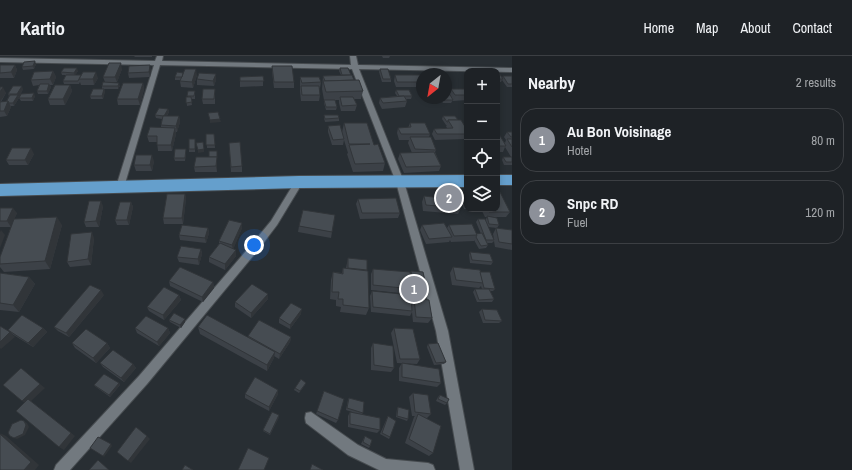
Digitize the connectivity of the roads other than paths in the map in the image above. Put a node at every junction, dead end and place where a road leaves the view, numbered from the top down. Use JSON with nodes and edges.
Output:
{"nodes":[{"id":1,"x":4,"y":56,"type":"edge"},
{"id":2,"x":353,"y":56,"type":"edge"},
{"id":3,"x":159,"y":59,"type":"edge"},
{"id":4,"x":0,"y":60,"type":"edge"},
{"id":5,"x":355,"y":68,"type":"junction"},
{"id":6,"x":512,"y":70,"type":"edge"},
{"id":7,"x":500,"y":180,"type":"edge"},
{"id":8,"x":512,"y":180,"type":"edge"},
{"id":9,"x":464,"y":181,"type":"edge"},
{"id":10,"x":299,"y":182,"type":"junction"},
{"id":11,"x":400,"y":182,"type":"junction"},
{"id":12,"x":120,"y":187,"type":"junction"},
{"id":13,"x":0,"y":190,"type":"edge"},
{"id":14,"x":311,"y":418,"type":"dead end"},
{"id":15,"x":61,"y":470,"type":"edge"},
{"id":16,"x":428,"y":470,"type":"edge"},
{"id":17,"x":467,"y":470,"type":"edge"}],
"edges":[{"from":1,"to":4,"type":"street"},
{"from":2,"to":5,"type":"street"},
{"from":3,"to":4,"type":"street"},
{"from":3,"to":5,"type":"street"},
{"from":3,"to":12,"type":"street"},
{"from":5,"to":6,"type":"street"},
{"from":5,"to":11,"type":"street"},
{"from":7,"to":8,"type":"highway"},
{"from":9,"to":11,"type":"highway"},
{"from":10,"to":11,"type":"highway"},
{"from":10,"to":12,"type":"highway"},
{"from":10,"to":15,"type":"street"},
{"from":11,"to":17,"type":"street"},
{"from":12,"to":13,"type":"highway"},
{"from":14,"to":16,"type":"street"}]}
